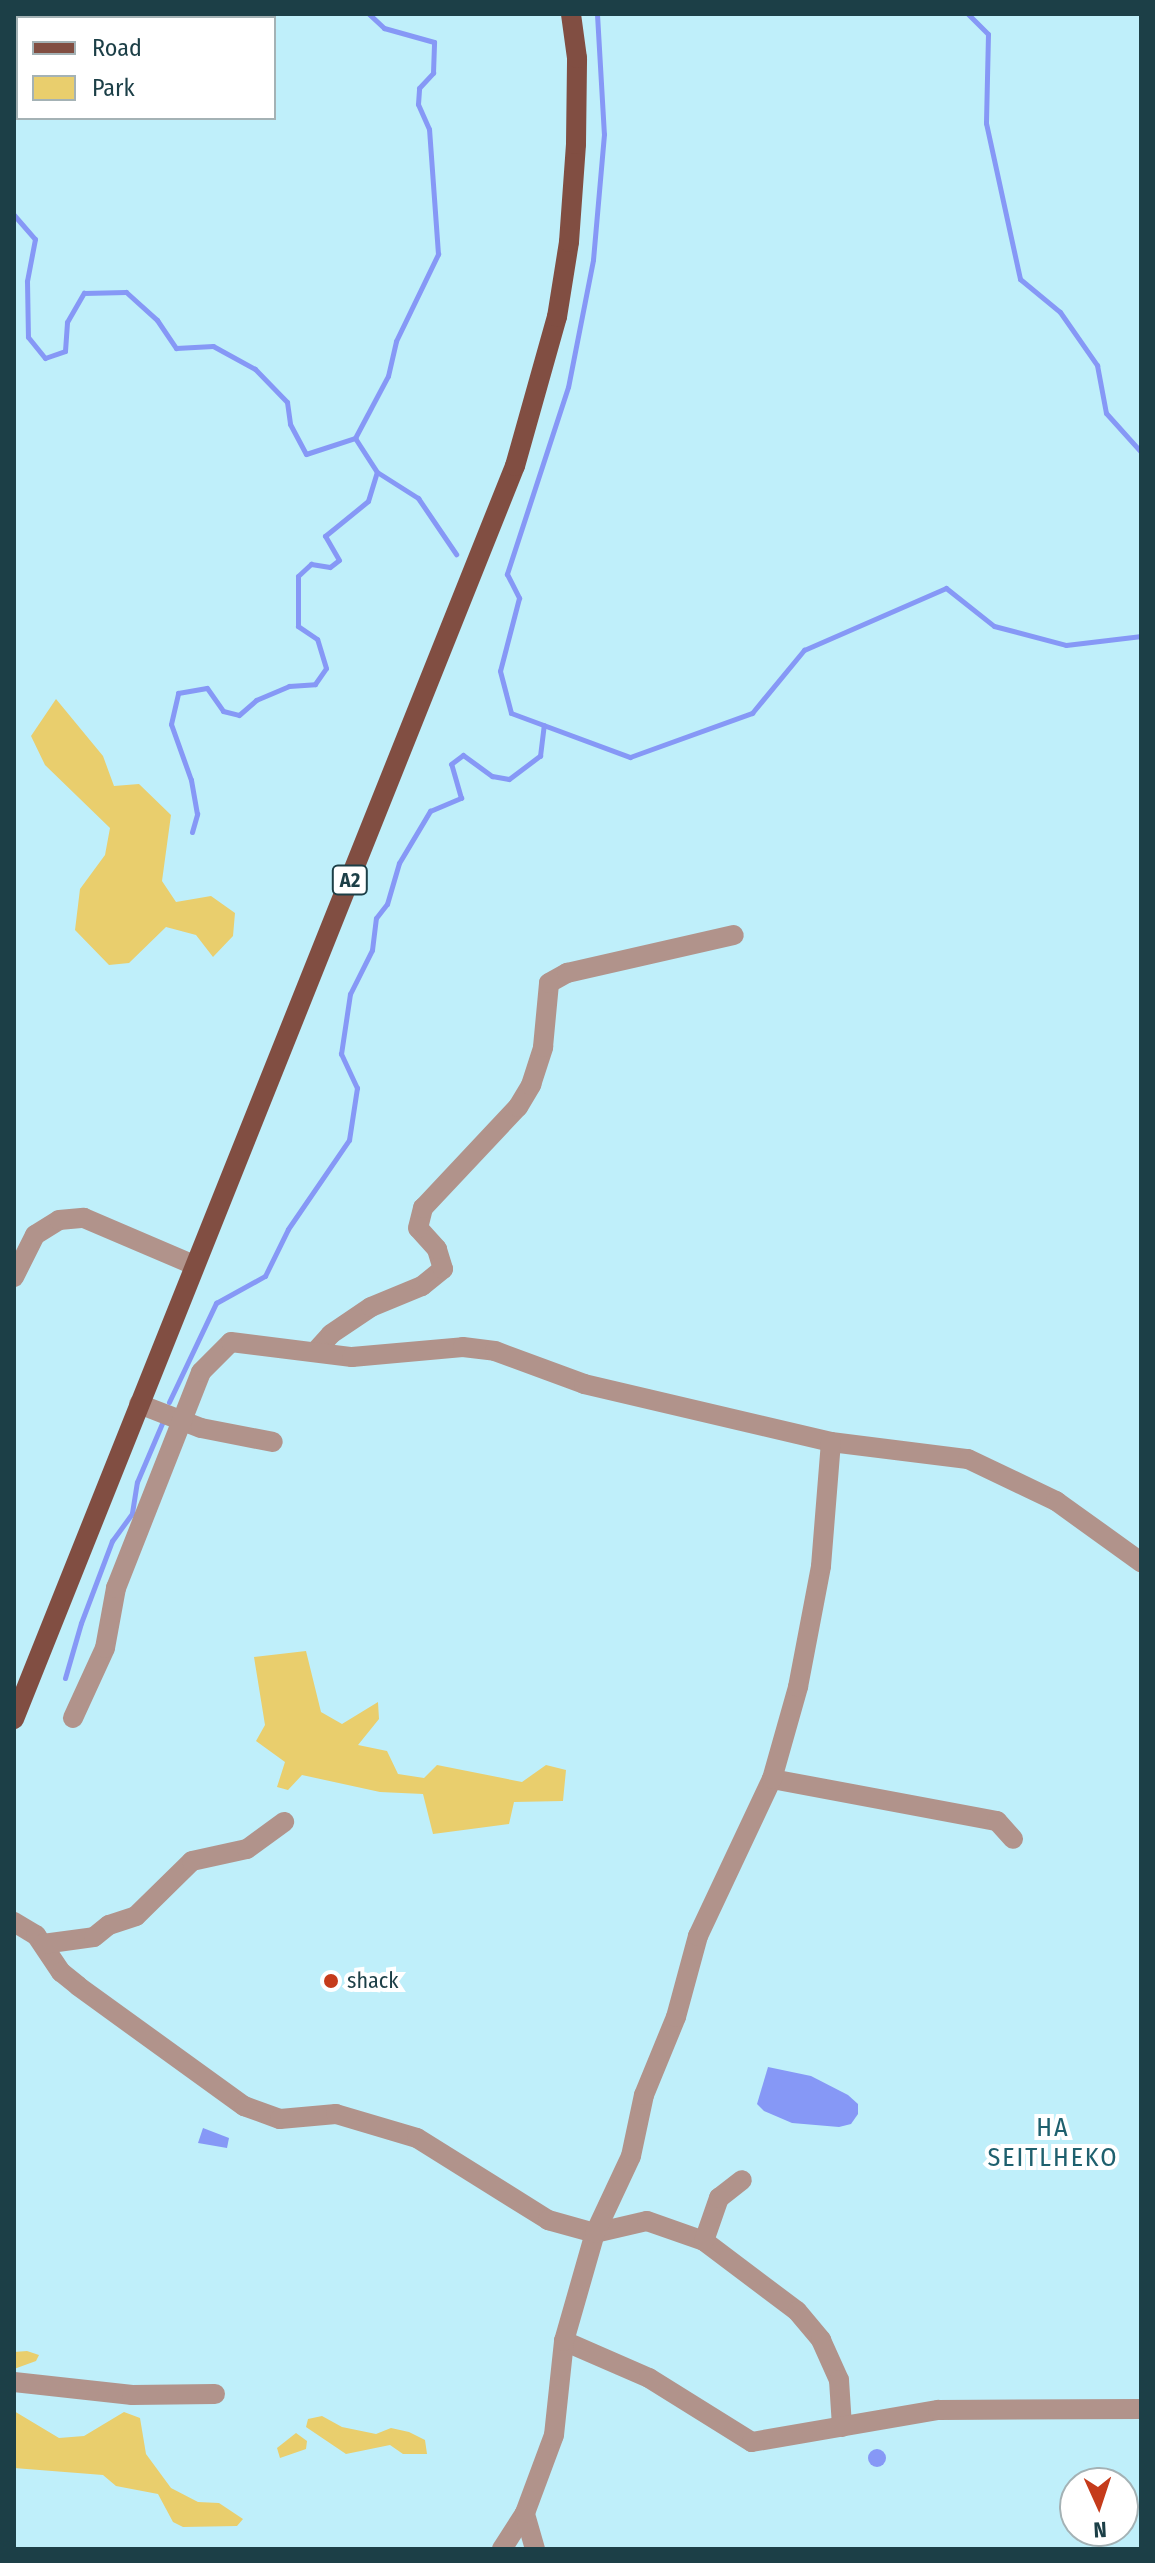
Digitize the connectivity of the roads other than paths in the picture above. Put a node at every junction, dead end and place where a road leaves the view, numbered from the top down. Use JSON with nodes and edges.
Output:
{"nodes":[{"id":1,"x":571,"y":14,"type":"edge"},
{"id":2,"x":734,"y":935,"type":"dead end"},
{"id":3,"x":18,"y":1252,"type":"edge"},
{"id":4,"x":194,"y":1265,"type":"junction"},
{"id":5,"x":14,"y":1277,"type":"edge"},
{"id":6,"x":315,"y":1352,"type":"junction"},
{"id":7,"x":139,"y":1404,"type":"junction"},
{"id":8,"x":181,"y":1420,"type":"junction"},
{"id":9,"x":273,"y":1442,"type":"dead end"},
{"id":10,"x":831,"y":1442,"type":"junction"},
{"id":11,"x":1141,"y":1562,"type":"edge"},
{"id":12,"x":73,"y":1718,"type":"dead end"},
{"id":13,"x":14,"y":1719,"type":"edge"},
{"id":14,"x":772,"y":1779,"type":"junction"},
{"id":15,"x":284,"y":1822,"type":"dead end"},
{"id":16,"x":1013,"y":1839,"type":"dead end"},
{"id":17,"x":14,"y":1922,"type":"edge"},
{"id":18,"x":43,"y":1944,"type":"junction"},
{"id":19,"x":742,"y":2180,"type":"dead end"},
{"id":20,"x":595,"y":2233,"type":"junction"},
{"id":21,"x":704,"y":2241,"type":"junction"},
{"id":22,"x":564,"y":2341,"type":"junction"},
{"id":23,"x":14,"y":2382,"type":"edge"},
{"id":24,"x":215,"y":2394,"type":"dead end"},
{"id":25,"x":1141,"y":2409,"type":"edge"},
{"id":26,"x":842,"y":2427,"type":"junction"},
{"id":27,"x":525,"y":2513,"type":"junction"},
{"id":28,"x":502,"y":2549,"type":"edge"},
{"id":29,"x":535,"y":2549,"type":"edge"}],
"edges":[{"from":1,"to":4,"type":"main road","number":"A2"},
{"from":2,"to":6,"type":"street"},
{"from":3,"to":4,"type":"street"},
{"from":3,"to":5,"type":"street"},
{"from":4,"to":7,"type":"main road","number":"A2"},
{"from":6,"to":8,"type":"street"},
{"from":6,"to":10,"type":"street"},
{"from":7,"to":8,"type":"street"},
{"from":7,"to":13,"type":"main road","number":"A2"},
{"from":8,"to":9,"type":"street"},
{"from":8,"to":12,"type":"street"},
{"from":10,"to":11,"type":"street"},
{"from":10,"to":14,"type":"street"},
{"from":14,"to":16,"type":"street"},
{"from":14,"to":20,"type":"street"},
{"from":15,"to":18,"type":"street"},
{"from":17,"to":18,"type":"street"},
{"from":18,"to":20,"type":"street"},
{"from":19,"to":21,"type":"street"},
{"from":20,"to":21,"type":"street"},
{"from":20,"to":22,"type":"street"},
{"from":21,"to":26,"type":"street"},
{"from":22,"to":26,"type":"street"},
{"from":22,"to":27,"type":"street"},
{"from":23,"to":24,"type":"street"},
{"from":25,"to":26,"type":"street"},
{"from":27,"to":28,"type":"street"},
{"from":27,"to":29,"type":"street"}]}
